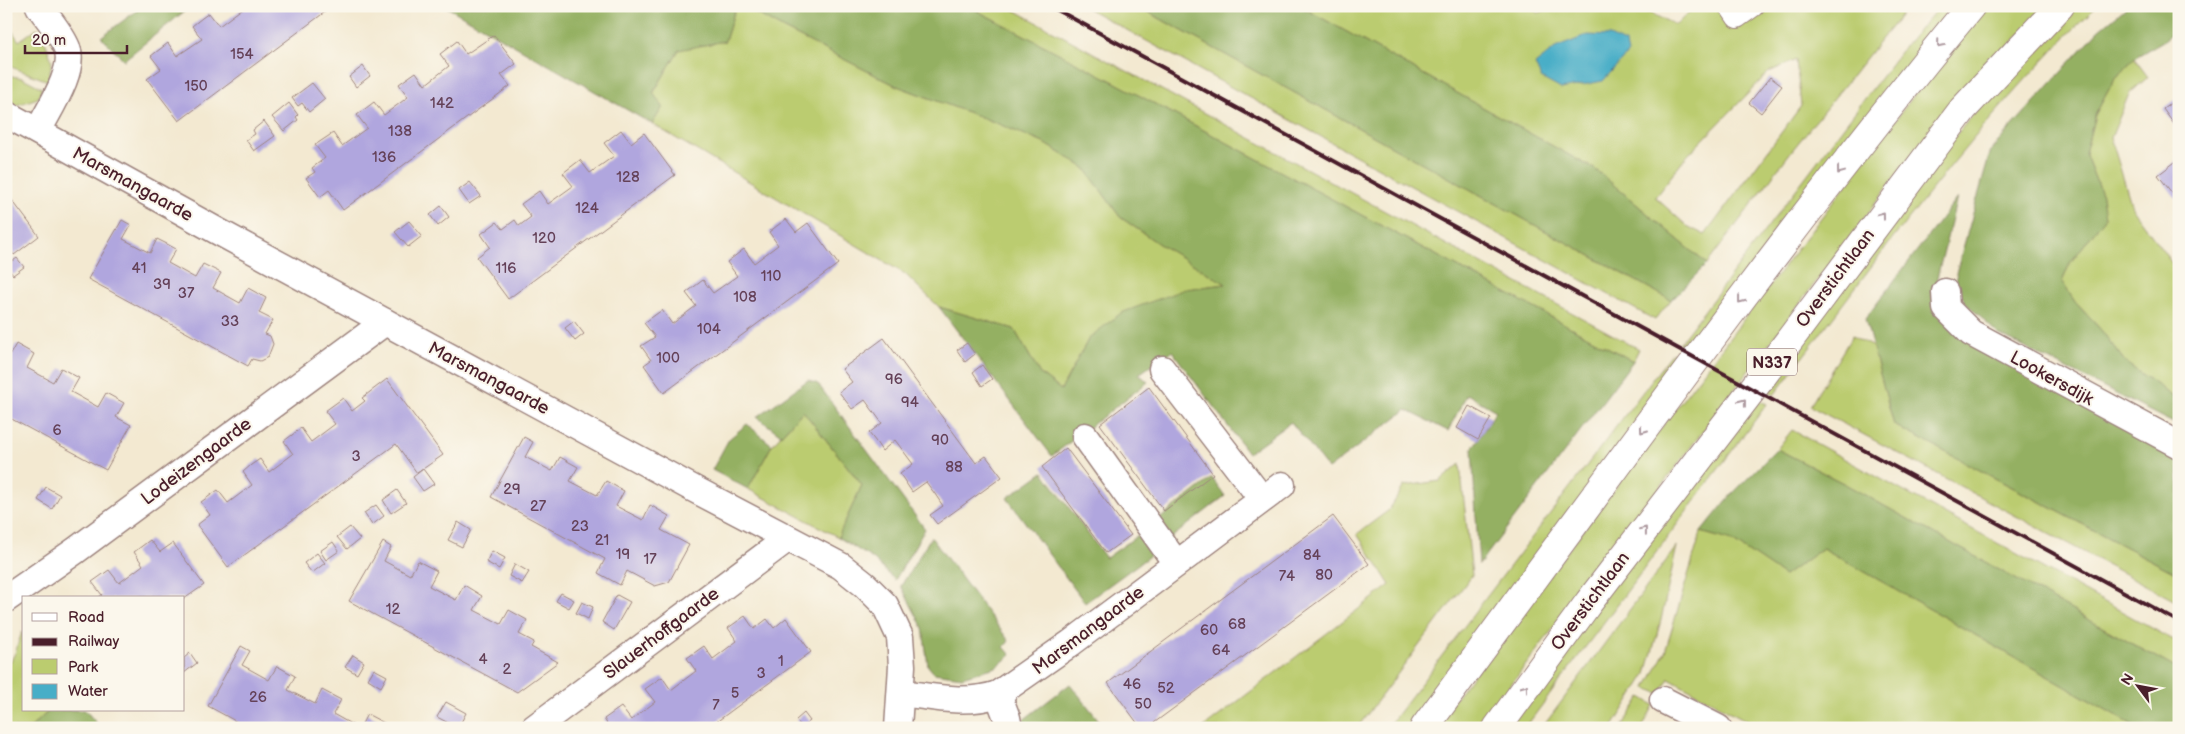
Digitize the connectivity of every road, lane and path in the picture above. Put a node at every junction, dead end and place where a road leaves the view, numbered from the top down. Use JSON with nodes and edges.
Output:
{"nodes":[{"id":1,"x":38,"y":6,"type":"edge"},
{"id":2,"x":1729,"y":6,"type":"edge"},
{"id":3,"x":1754,"y":6,"type":"edge"},
{"id":4,"x":1971,"y":6,"type":"edge"},
{"id":5,"x":2060,"y":6,"type":"edge"},
{"id":6,"x":6,"y":114,"type":"edge"},
{"id":7,"x":38,"y":131,"type":"junction"},
{"id":8,"x":1945,"y":292,"type":"dead end"},
{"id":9,"x":385,"y":322,"type":"junction"},
{"id":10,"x":1162,"y":369,"type":"dead end"},
{"id":11,"x":1085,"y":436,"type":"dead end"},
{"id":12,"x":2179,"y":445,"type":"edge"},
{"id":13,"x":788,"y":538,"type":"junction"},
{"id":14,"x":1176,"y":563,"type":"junction"},
{"id":15,"x":6,"y":599,"type":"edge"},
{"id":16,"x":901,"y":694,"type":"junction"},
{"id":17,"x":998,"y":694,"type":"junction"},
{"id":18,"x":1663,"y":700,"type":"dead end"},
{"id":19,"x":534,"y":728,"type":"edge"},
{"id":20,"x":898,"y":728,"type":"edge"},
{"id":21,"x":1009,"y":728,"type":"edge"},
{"id":22,"x":1424,"y":728,"type":"edge"},
{"id":23,"x":1497,"y":728,"type":"edge"},
{"id":24,"x":1718,"y":728,"type":"edge"}],
"edges":[{"from":1,"to":7,"type":"street"},
{"from":2,"to":3,"type":"street"},
{"from":4,"to":22,"type":"main road","one_way":true},
{"from":23,"to":5,"type":"main road","name":"Overstichtlaan","number":"N337","one_way":true},
{"from":6,"to":7,"type":"street","name":"Marsmangaarde"},
{"from":7,"to":9,"type":"street","name":"Marsmangaarde"},
{"from":8,"to":12,"type":"street","name":"Lookersdijk"},
{"from":9,"to":13,"type":"street","name":"Marsmangaarde"},
{"from":9,"to":15,"type":"street","name":"Lodeizengaarde"},
{"from":10,"to":14,"type":"street","name":"Marsmangaarde"},
{"from":11,"to":14,"type":"street"},
{"from":13,"to":16,"type":"street","name":"Marsmangaarde"},
{"from":13,"to":19,"type":"street","name":"Slauerhoffgaarde"},
{"from":14,"to":17,"type":"street","name":"Marsmangaarde"},
{"from":16,"to":17,"type":"street","name":"Marsmangaarde"},
{"from":16,"to":20,"type":"street","name":"Marsmangaarde"},
{"from":17,"to":21,"type":"street"},
{"from":18,"to":24,"type":"street"}]}
